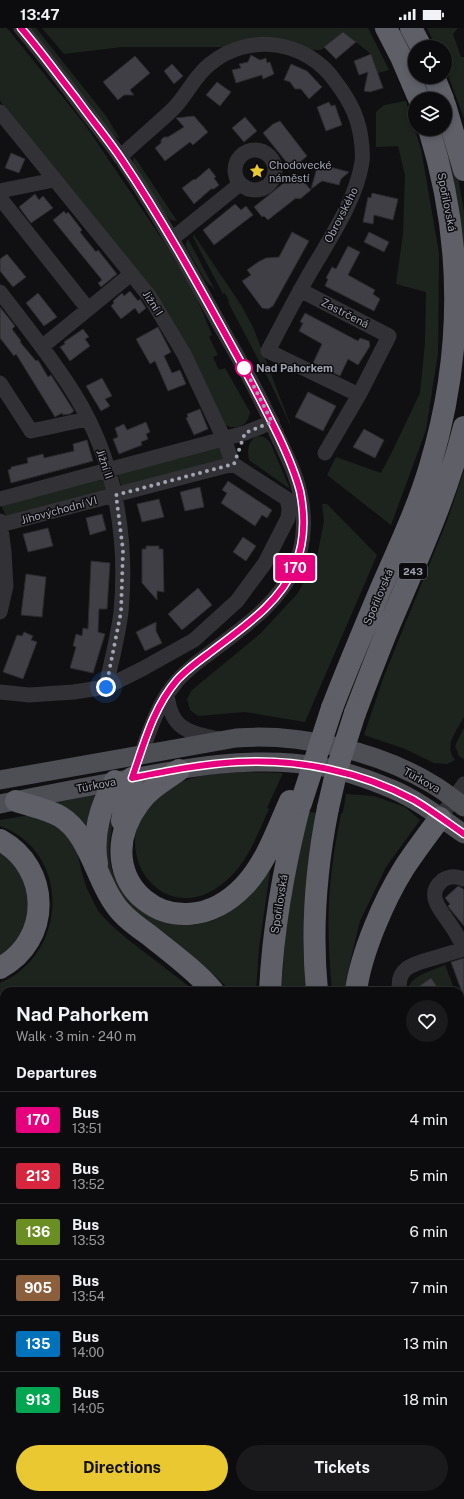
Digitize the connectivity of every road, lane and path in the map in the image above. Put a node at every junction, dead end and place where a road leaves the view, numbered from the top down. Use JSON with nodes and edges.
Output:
{"nodes":[{"id":1,"x":21,"y":28,"type":"edge"},
{"id":2,"x":386,"y":28,"type":"edge"},
{"id":3,"x":411,"y":28,"type":"edge"},
{"id":4,"x":417,"y":40,"type":"edge"},
{"id":5,"x":416,"y":92,"type":"edge"},
{"id":6,"x":0,"y":112,"type":"edge"},
{"id":7,"x":452,"y":129,"type":"edge"},
{"id":8,"x":431,"y":136,"type":"edge"},
{"id":9,"x":120,"y":157,"type":"junction"},
{"id":10,"x":464,"y":170,"type":"edge"},
{"id":11,"x":54,"y":180,"type":"junction"},
{"id":12,"x":240,"y":184,"type":"dead end"},
{"id":13,"x":0,"y":191,"type":"edge"},
{"id":14,"x":0,"y":198,"type":"edge"},
{"id":15,"x":172,"y":239,"type":"junction"},
{"id":16,"x":131,"y":274,"type":"junction"},
{"id":17,"x":300,"y":290,"type":"junction"},
{"id":18,"x":0,"y":292,"type":"edge"},
{"id":19,"x":88,"y":309,"type":"junction"},
{"id":20,"x":43,"y":346,"type":"junction"},
{"id":21,"x":0,"y":383,"type":"edge"},
{"id":22,"x":358,"y":395,"type":"junction"},
{"id":23,"x":87,"y":419,"type":"junction"},
{"id":24,"x":272,"y":422,"type":"junction"},
{"id":25,"x":464,"y":427,"type":"edge"},
{"id":26,"x":245,"y":433,"type":"junction"},
{"id":27,"x":224,"y":439,"type":"junction"},
{"id":28,"x":325,"y":453,"type":"dead end"},
{"id":29,"x":234,"y":464,"type":"junction"},
{"id":30,"x":108,"y":470,"type":"junction"},
{"id":31,"x":116,"y":495,"type":"junction"},
{"id":32,"x":0,"y":499,"type":"edge"},
{"id":33,"x":0,"y":524,"type":"edge"},
{"id":34,"x":0,"y":612,"type":"edge"},
{"id":35,"x":106,"y":687,"type":"junction"},
{"id":36,"x":0,"y":692,"type":"edge"},
{"id":37,"x":168,"y":694,"type":"junction"},
{"id":38,"x":221,"y":740,"type":"junction"},
{"id":39,"x":141,"y":754,"type":"junction"},
{"id":40,"x":178,"y":770,"type":"junction"},
{"id":41,"x":124,"y":779,"type":"junction"},
{"id":42,"x":0,"y":780,"type":"edge"},
{"id":43,"x":460,"y":797,"type":"edge"},
{"id":44,"x":8,"y":802,"type":"edge"},
{"id":45,"x":296,"y":802,"type":"junction"},
{"id":46,"x":440,"y":818,"type":"junction"},
{"id":47,"x":464,"y":834,"type":"edge"},
{"id":48,"x":0,"y":840,"type":"edge"},
{"id":49,"x":122,"y":848,"type":"junction"},
{"id":50,"x":100,"y":879,"type":"junction"},
{"id":51,"x":464,"y":879,"type":"edge"},
{"id":52,"x":464,"y":949,"type":"edge"},
{"id":53,"x":0,"y":968,"type":"edge"},
{"id":54,"x":209,"y":987,"type":"edge"},
{"id":55,"x":270,"y":987,"type":"edge"},
{"id":56,"x":317,"y":987,"type":"edge"},
{"id":57,"x":356,"y":987,"type":"edge"},
{"id":58,"x":400,"y":987,"type":"edge"}],
"edges":[{"from":1,"to":9,"type":"street"},
{"from":2,"to":5,"type":"highway"},
{"from":3,"to":4,"type":"highway"},
{"from":6,"to":11,"type":"street","name":"Jižní I"},
{"from":7,"to":10,"type":"highway","name":"Spořilovská"},
{"from":8,"to":45,"type":"highway","name":"Spořilovská","number":"243","bridge":true},
{"from":9,"to":15,"type":"street"},
{"from":9,"to":17,"type":"street","name":"Obrovského"},
{"from":11,"to":13,"type":"street"},
{"from":11,"to":16,"type":"street","name":"Jižní I"},
{"from":12,"to":15,"type":"street"},
{"from":14,"to":19,"type":"street"},
{"from":15,"to":24,"type":"street"},
{"from":16,"to":19,"type":"street"},
{"from":16,"to":27,"type":"street","name":"Jižní I"},
{"from":17,"to":22,"type":"street","name":"Zastrčená"},
{"from":17,"to":22,"type":"street","name":"Obrovského"},
{"from":18,"to":20,"type":"street","name":"Jižní II"},
{"from":19,"to":20,"type":"street"},
{"from":20,"to":23,"type":"street","name":"Jižní II"},
{"from":21,"to":23,"type":"street"},
{"from":22,"to":28,"type":"street"},
{"from":23,"to":30,"type":"street","name":"Jižní II"},
{"from":24,"to":26,"type":"street"},
{"from":24,"to":37,"type":"street"},
{"from":25,"to":56,"type":"highway","name":"Spořilovská","number":"243","bridge":true},
{"from":26,"to":27,"type":"street"},
{"from":26,"to":29,"type":"street"},
{"from":27,"to":29,"type":"street","name":"Jižní I"},
{"from":27,"to":30,"type":"street"},
{"from":29,"to":31,"type":"street","name":"Jihovýchodní VI"},
{"from":29,"to":35,"type":"street"},
{"from":30,"to":31,"type":"street","name":"Jižní II"},
{"from":30,"to":32,"type":"street"},
{"from":31,"to":33,"type":"street","name":"Jihovýchodní VI"},
{"from":31,"to":35,"type":"street","name":"Jižní II"},
{"from":33,"to":34,"type":"street"},
{"from":35,"to":36,"type":"street"},
{"from":37,"to":38,"type":"street"},
{"from":37,"to":39,"type":"street"},
{"from":38,"to":39,"type":"main road","name":"Türkova"},
{"from":38,"to":43,"type":"main road","name":"Türkova"},
{"from":39,"to":41,"type":"main road"},
{"from":39,"to":42,"type":"main road","name":"Türkova"},
{"from":40,"to":41,"type":"main road","name":"Türkova"},
{"from":40,"to":46,"type":"main road","name":"Türkova"},
{"from":40,"to":49,"type":"highway"},
{"from":41,"to":44,"type":"main road","name":"Türkova"},
{"from":41,"to":49,"type":"highway"},
{"from":41,"to":50,"type":"highway"},
{"from":43,"to":46,"type":"street"},
{"from":44,"to":50,"type":"highway"},
{"from":45,"to":49,"type":"highway"},
{"from":45,"to":55,"type":"highway","name":"Spořilovská"},
{"from":46,"to":47,"type":"main road","name":"Türkova"},
{"from":46,"to":57,"type":"highway"},
{"from":48,"to":53,"type":"highway"},
{"from":50,"to":54,"type":"highway"},
{"from":51,"to":52,"type":"street"},
{"from":52,"to":58,"type":"street"}]}
